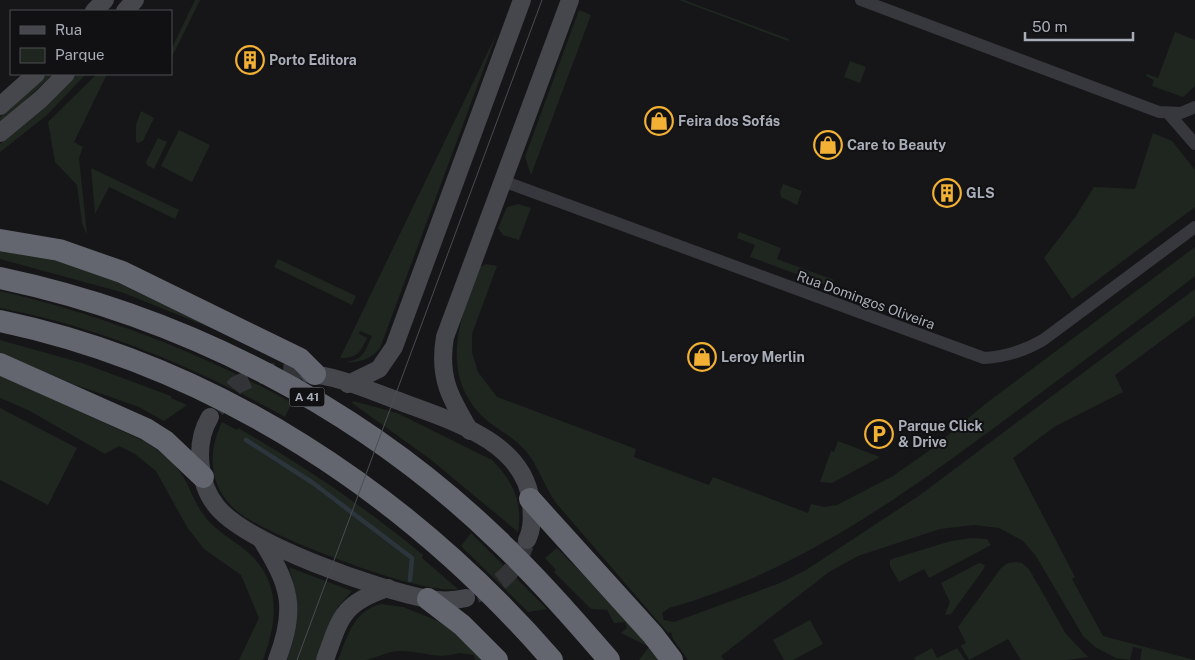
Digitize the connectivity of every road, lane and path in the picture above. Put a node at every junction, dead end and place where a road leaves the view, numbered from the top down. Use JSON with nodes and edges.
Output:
{"nodes":[{"id":1,"x":135,"y":0,"type":"edge"},
{"id":2,"x":522,"y":0,"type":"edge"},
{"id":3,"x":570,"y":0,"type":"edge"},
{"id":4,"x":861,"y":0,"type":"edge"},
{"id":5,"x":126,"y":10,"type":"edge"},
{"id":6,"x":35,"y":75,"type":"edge"},
{"id":7,"x":65,"y":75,"type":"edge"},
{"id":8,"x":0,"y":106,"type":"edge"},
{"id":9,"x":1195,"y":107,"type":"edge"},
{"id":10,"x":1169,"y":114,"type":"junction"},
{"id":11,"x":0,"y":134,"type":"edge"},
{"id":12,"x":1195,"y":144,"type":"edge"},
{"id":13,"x":503,"y":181,"type":"junction"},
{"id":14,"x":1195,"y":227,"type":"edge"},
{"id":15,"x":0,"y":240,"type":"edge"},
{"id":16,"x":0,"y":278,"type":"edge"},
{"id":17,"x":0,"y":321,"type":"edge"},
{"id":18,"x":0,"y":364,"type":"edge"},
{"id":19,"x":312,"y":374,"type":"joint"},
{"id":20,"x":348,"y":384,"type":"junction"},
{"id":21,"x":210,"y":417,"type":"tunnel mouth"},
{"id":22,"x":470,"y":431,"type":"junction"},
{"id":23,"x":203,"y":477,"type":"junction"},
{"id":24,"x":530,"y":498,"type":"junction"},
{"id":25,"x":261,"y":539,"type":"junction"},
{"id":26,"x":527,"y":540,"type":"tunnel mouth"},
{"id":27,"x":388,"y":588,"type":"junction"},
{"id":28,"x":466,"y":598,"type":"tunnel mouth"},
{"id":29,"x":428,"y":599,"type":"junction"},
{"id":30,"x":277,"y":660,"type":"edge"},
{"id":31,"x":325,"y":660,"type":"edge"},
{"id":32,"x":497,"y":660,"type":"edge"},
{"id":33,"x":552,"y":660,"type":"edge"},
{"id":34,"x":609,"y":660,"type":"edge"},
{"id":35,"x":672,"y":660,"type":"edge"}],
"edges":[{"from":1,"to":5,"type":"main road"},
{"from":2,"to":20,"type":"main road"},
{"from":3,"to":13,"type":"main road"},
{"from":4,"to":10,"type":"street"},
{"from":6,"to":8,"type":"main road"},
{"from":7,"to":11,"type":"main road"},
{"from":9,"to":10,"type":"street"},
{"from":10,"to":12,"type":"street"},
{"from":13,"to":14,"type":"street","name":"Rua Domingos Oliveira"},
{"from":13,"to":22,"type":"main road"},
{"from":15,"to":19,"type":"highway"},
{"from":16,"to":34,"type":"highway","number":"A 41"},
{"from":17,"to":33,"type":"highway"},
{"from":18,"to":23,"type":"highway"},
{"from":19,"to":20,"type":"main road"},
{"from":20,"to":22,"type":"main road"},
{"from":21,"to":23,"type":"main road"},
{"from":22,"to":24,"type":"main road"},
{"from":23,"to":25,"type":"main road"},
{"from":24,"to":26,"type":"main road"},
{"from":24,"to":35,"type":"highway"},
{"from":25,"to":27,"type":"main road"},
{"from":25,"to":30,"type":"main road"},
{"from":27,"to":29,"type":"main road"},
{"from":27,"to":31,"type":"main road"},
{"from":28,"to":29,"type":"main road"},
{"from":29,"to":32,"type":"highway"}]}
